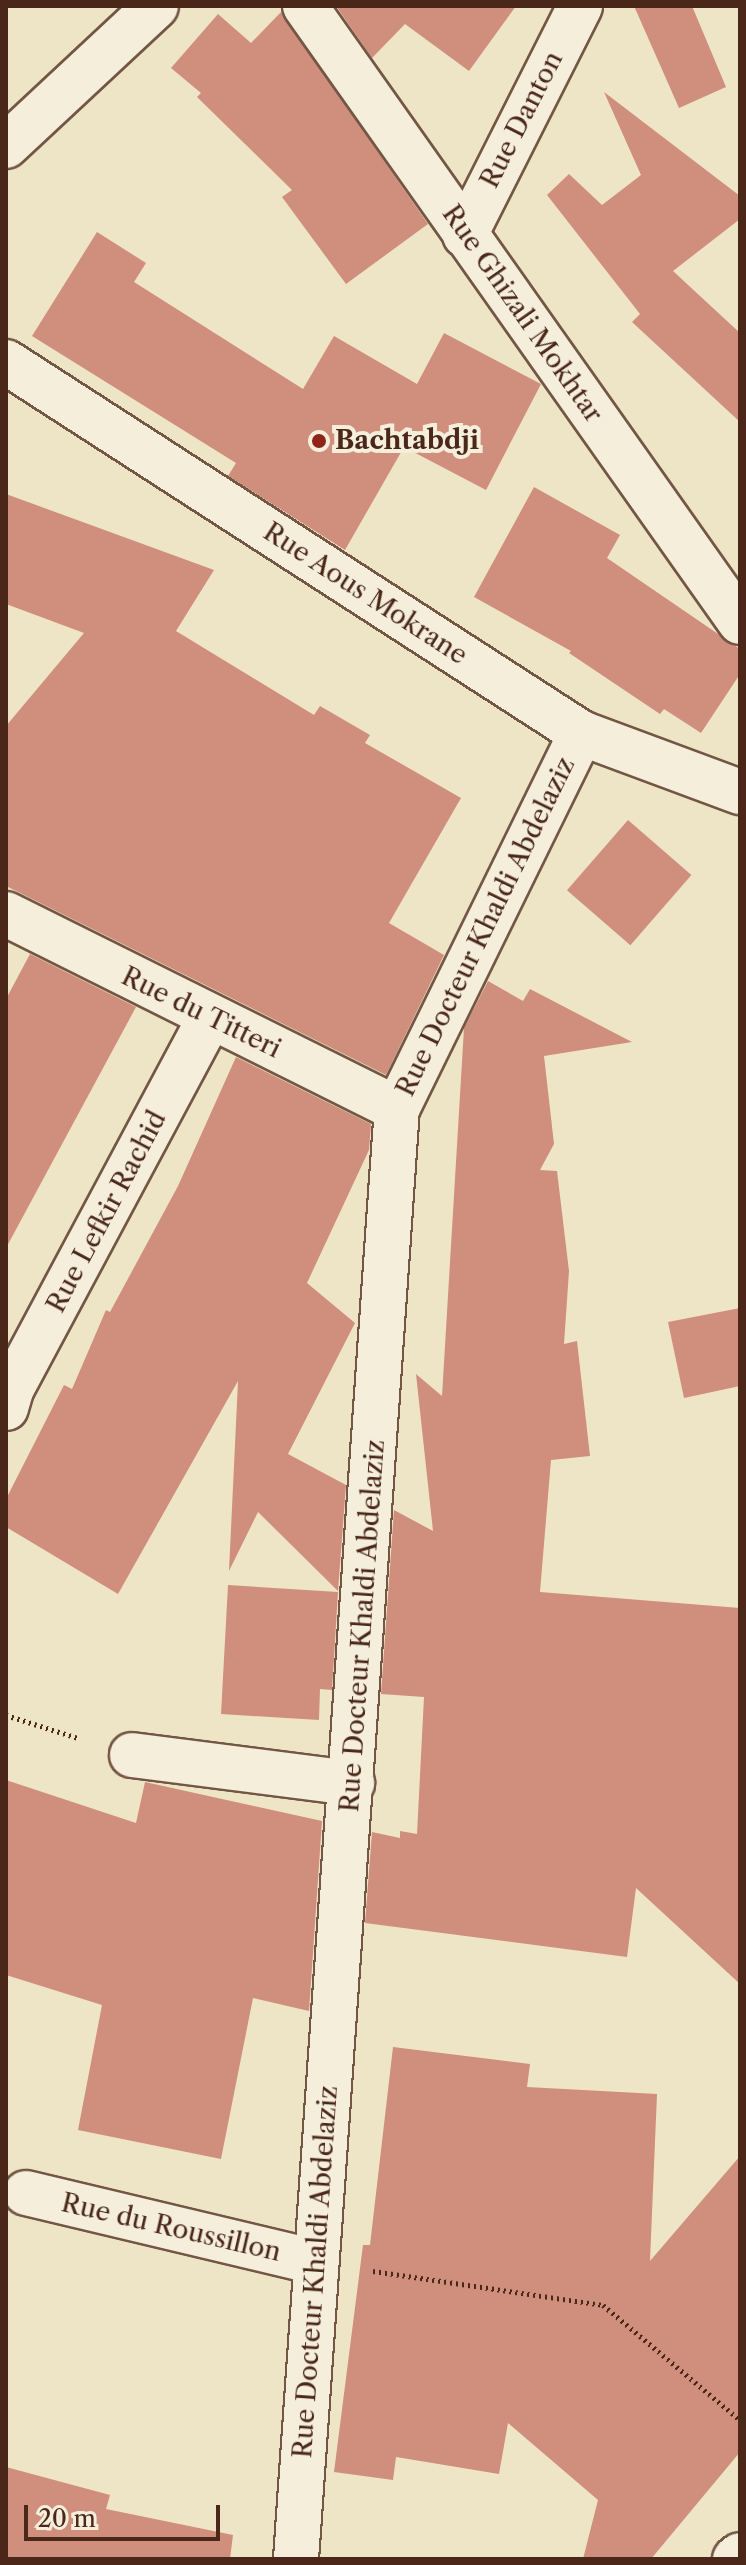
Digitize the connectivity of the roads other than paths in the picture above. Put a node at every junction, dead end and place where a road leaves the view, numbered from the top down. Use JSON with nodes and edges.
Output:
{"nodes":[{"id":1,"x":156,"y":6,"type":"edge"},
{"id":2,"x":305,"y":6,"type":"edge"},
{"id":3,"x":580,"y":6,"type":"edge"},
{"id":4,"x":6,"y":146,"type":"edge"},
{"id":5,"x":465,"y":235,"type":"junction"},
{"id":6,"x":6,"y":362,"type":"edge"},
{"id":7,"x":740,"y":622,"type":"edge"},
{"id":8,"x":581,"y":733,"type":"junction"},
{"id":9,"x":740,"y":792,"type":"edge"},
{"id":10,"x":6,"y":914,"type":"edge"},
{"id":11,"x":210,"y":1018,"type":"junction"},
{"id":12,"x":397,"y":1109,"type":"junction"},
{"id":13,"x":6,"y":1408,"type":"edge"},
{"id":14,"x":132,"y":1755,"type":"road end"},
{"id":15,"x":352,"y":1783,"type":"junction"},
{"id":16,"x":26,"y":2193,"type":"dead end"},
{"id":17,"x":316,"y":2262,"type":"junction"},
{"id":18,"x":740,"y":2555,"type":"edge"},
{"id":19,"x":296,"y":2559,"type":"edge"},
{"id":20,"x":735,"y":2559,"type":"edge"}],
"edges":[{"from":1,"to":4,"type":"street"},
{"from":2,"to":5,"type":"street","name":"Rue Ghizali Mokhtar"},
{"from":3,"to":5,"type":"street","name":"Rue Danton"},
{"from":5,"to":7,"type":"street","name":"Rue Ghizali Mokhtar"},
{"from":6,"to":8,"type":"street","name":"Rue Aous Mokrane"},
{"from":8,"to":9,"type":"street","name":"Rue Aous Mokrane"},
{"from":8,"to":12,"type":"street","name":"Rue Docteur Khaldi Abdelaziz"},
{"from":10,"to":11,"type":"street","name":"Rue du Titteri"},
{"from":11,"to":12,"type":"street","name":"Rue du Titteri"},
{"from":11,"to":13,"type":"street","name":"Rue Lefkir Rachid"},
{"from":12,"to":15,"type":"street","name":"Rue Docteur Khaldi Abdelaziz"},
{"from":14,"to":15,"type":"street"},
{"from":15,"to":17,"type":"street","name":"Rue Docteur Khaldi Abdelaziz"},
{"from":16,"to":17,"type":"street","name":"Rue du Roussillon"},
{"from":17,"to":19,"type":"street","name":"Rue Docteur Khaldi Abdelaziz"},
{"from":18,"to":20,"type":"street"}]}
